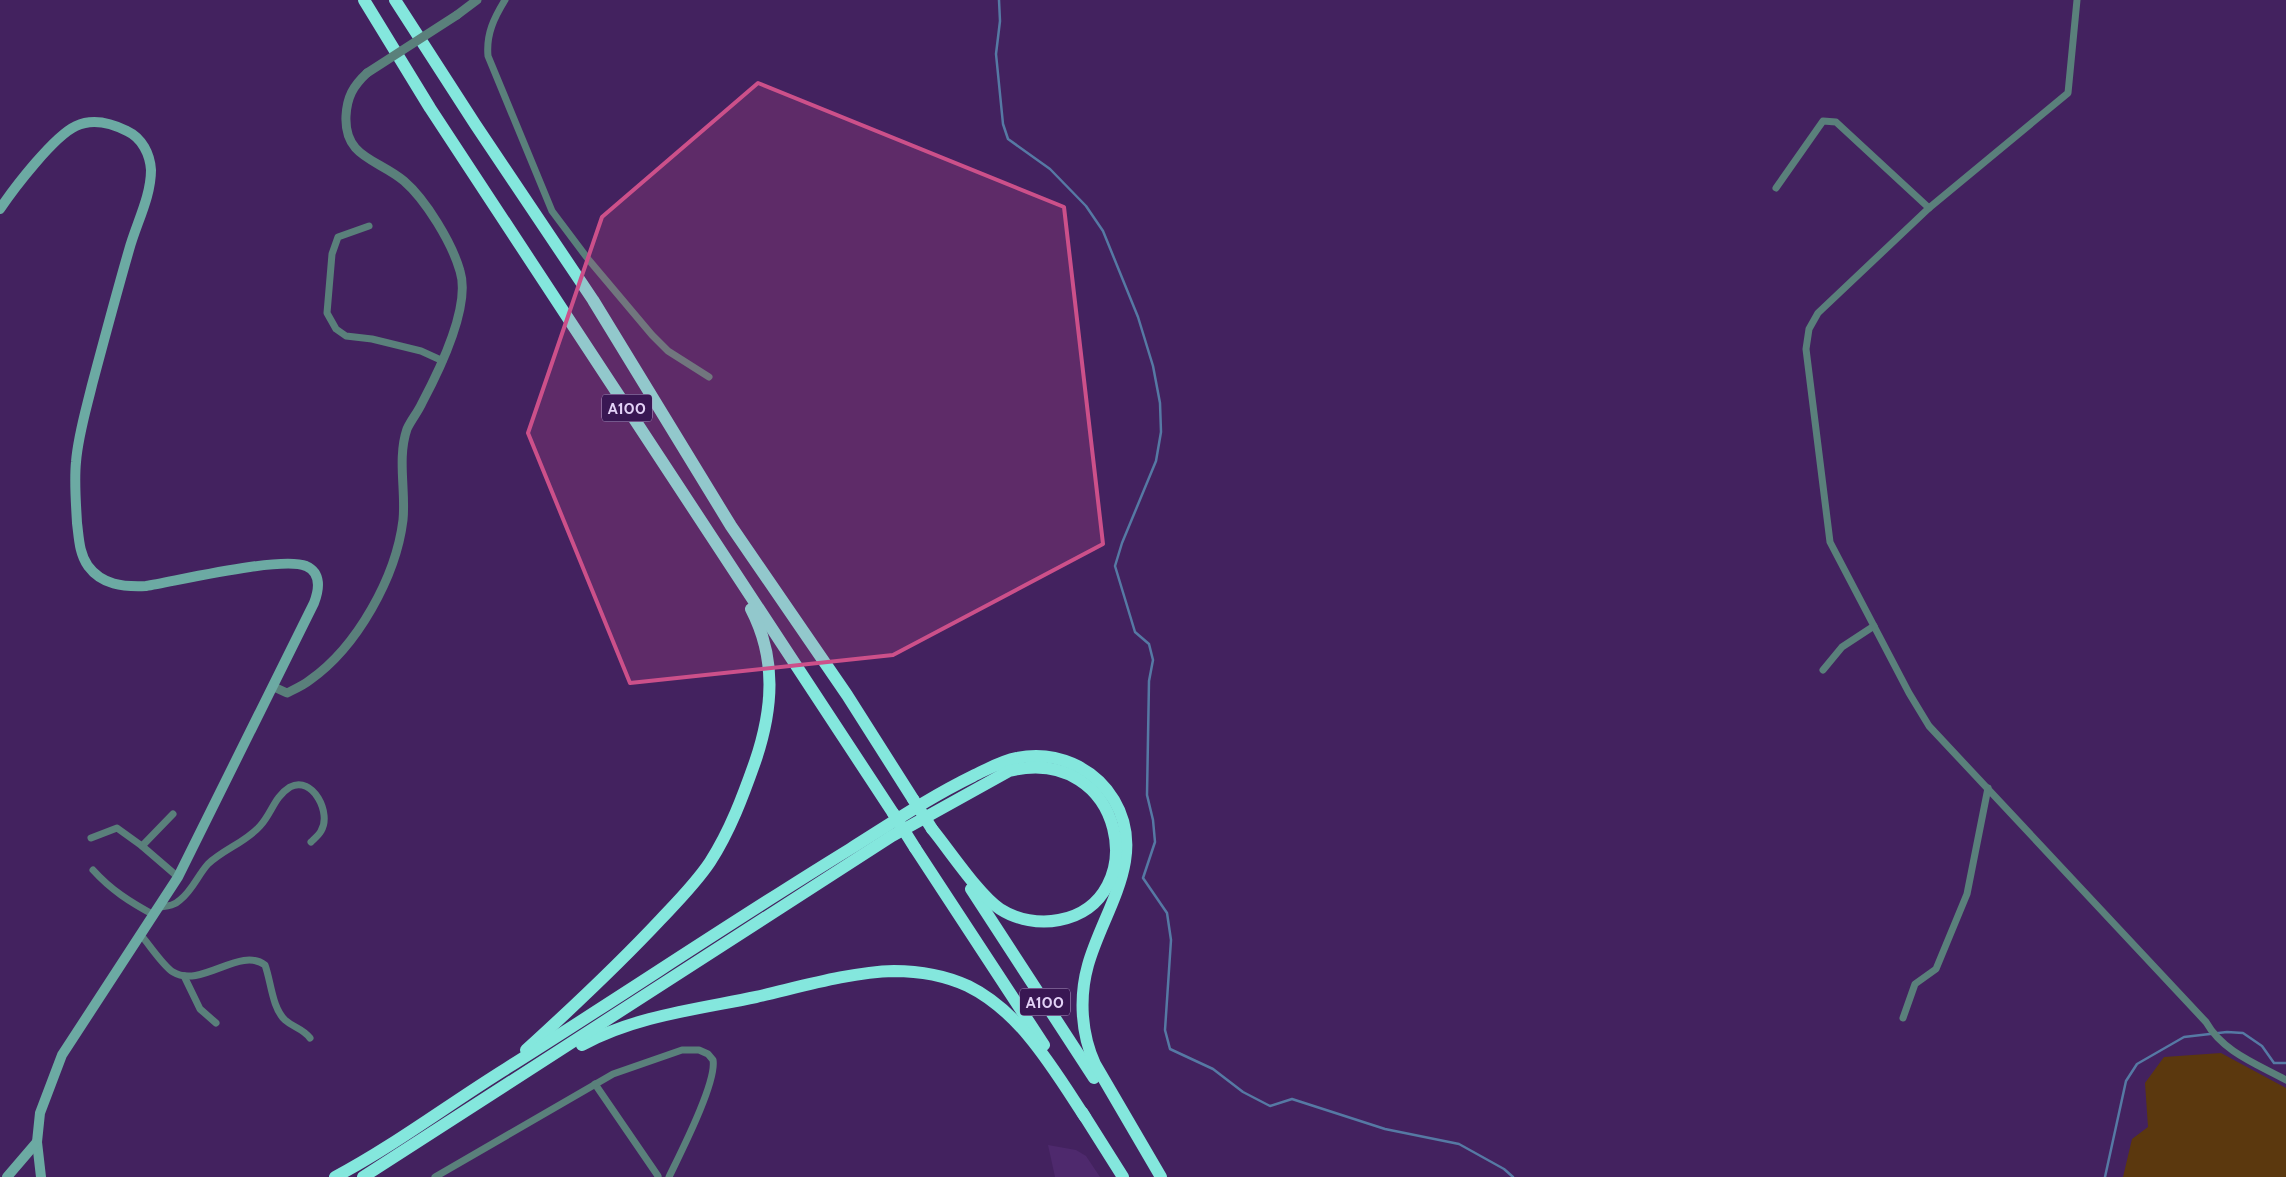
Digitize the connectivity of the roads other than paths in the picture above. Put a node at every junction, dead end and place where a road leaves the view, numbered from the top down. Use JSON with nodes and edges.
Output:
{"nodes":[{"id":1,"x":364,"y":0,"type":"edge"},
{"id":2,"x":396,"y":0,"type":"edge"},
{"id":3,"x":477,"y":0,"type":"edge"},
{"id":4,"x":505,"y":0,"type":"edge"},
{"id":5,"x":2077,"y":0,"type":"edge"},
{"id":6,"x":1776,"y":188,"type":"dead end"},
{"id":7,"x":1929,"y":208,"type":"junction"},
{"id":8,"x":0,"y":209,"type":"edge"},
{"id":9,"x":369,"y":226,"type":"dead end"},
{"id":10,"x":443,"y":361,"type":"junction"},
{"id":11,"x":709,"y":378,"type":"dead end"},
{"id":12,"x":714,"y":541,"type":"junction"},
{"id":13,"x":1874,"y":626,"type":"junction"},
{"id":14,"x":1823,"y":670,"type":"dead end"},
{"id":15,"x":274,"y":687,"type":"junction"},
{"id":16,"x":1988,"y":788,"type":"junction"},
{"id":17,"x":173,"y":814,"type":"dead end"},
{"id":18,"x":932,"y":829,"type":"junction"},
{"id":19,"x":91,"y":838,"type":"dead end"},
{"id":20,"x":311,"y":842,"type":"dead end"},
{"id":21,"x":142,"y":846,"type":"junction"},
{"id":22,"x":93,"y":870,"type":"dead end"},
{"id":23,"x":178,"y":877,"type":"junction"},
{"id":24,"x":156,"y":911,"type":"junction"},
{"id":25,"x":140,"y":934,"type":"junction"},
{"id":26,"x":184,"y":976,"type":"junction"},
{"id":27,"x":1903,"y":1018,"type":"dead end"},
{"id":28,"x":216,"y":1023,"type":"dead end"},
{"id":29,"x":310,"y":1038,"type":"dead end"},
{"id":30,"x":505,"y":1069,"type":"junction"},
{"id":31,"x":2286,"y":1080,"type":"edge"},
{"id":32,"x":509,"y":1084,"type":"junction"},
{"id":33,"x":595,"y":1084,"type":"junction"},
{"id":34,"x":1085,"y":1118,"type":"junction"},
{"id":35,"x":37,"y":1142,"type":"junction"},
{"id":36,"x":7,"y":1177,"type":"edge"},
{"id":37,"x":41,"y":1177,"type":"edge"},
{"id":38,"x":335,"y":1177,"type":"edge"},
{"id":39,"x":363,"y":1177,"type":"edge"},
{"id":40,"x":437,"y":1177,"type":"edge"},
{"id":41,"x":658,"y":1177,"type":"edge"},
{"id":42,"x":669,"y":1177,"type":"edge"},
{"id":43,"x":1122,"y":1177,"type":"edge"},
{"id":44,"x":1156,"y":1177,"type":"edge"},
{"id":45,"x":1161,"y":1177,"type":"edge"}],
"edges":[{"from":1,"to":12,"type":"highway","number":"A100"},
{"from":2,"to":18,"type":"highway","number":"A100","bridge":true},
{"from":3,"to":10,"type":"street","bridge":true},
{"from":4,"to":11,"type":"street"},
{"from":5,"to":7,"type":"street"},
{"from":6,"to":7,"type":"street"},
{"from":7,"to":13,"type":"street"},
{"from":8,"to":15,"type":"main road"},
{"from":9,"to":10,"type":"street"},
{"from":10,"to":15,"type":"street"},
{"from":12,"to":30,"type":"highway"},
{"from":12,"to":34,"type":"highway","number":"A100","bridge":true},
{"from":13,"to":14,"type":"street"},
{"from":13,"to":16,"type":"street"},
{"from":15,"to":23,"type":"main road"},
{"from":16,"to":27,"type":"street"},
{"from":16,"to":31,"type":"street"},
{"from":17,"to":21,"type":"street"},
{"from":18,"to":32,"type":"highway"},
{"from":18,"to":44,"type":"highway","number":"A100"},
{"from":19,"to":21,"type":"street"},
{"from":20,"to":24,"type":"street"},
{"from":21,"to":23,"type":"street"},
{"from":22,"to":24,"type":"street"},
{"from":23,"to":24,"type":"main road"},
{"from":24,"to":25,"type":"main road"},
{"from":25,"to":26,"type":"street"},
{"from":25,"to":35,"type":"main road"},
{"from":26,"to":28,"type":"street"},
{"from":26,"to":29,"type":"street"},
{"from":30,"to":38,"type":"highway"},
{"from":30,"to":45,"type":"highway"},
{"from":32,"to":34,"type":"highway"},
{"from":32,"to":39,"type":"highway"},
{"from":33,"to":40,"type":"street"},
{"from":33,"to":41,"type":"street"},
{"from":33,"to":42,"type":"street"},
{"from":34,"to":43,"type":"highway","number":"A100"},
{"from":35,"to":36,"type":"main road"},
{"from":35,"to":37,"type":"main road"}]}
